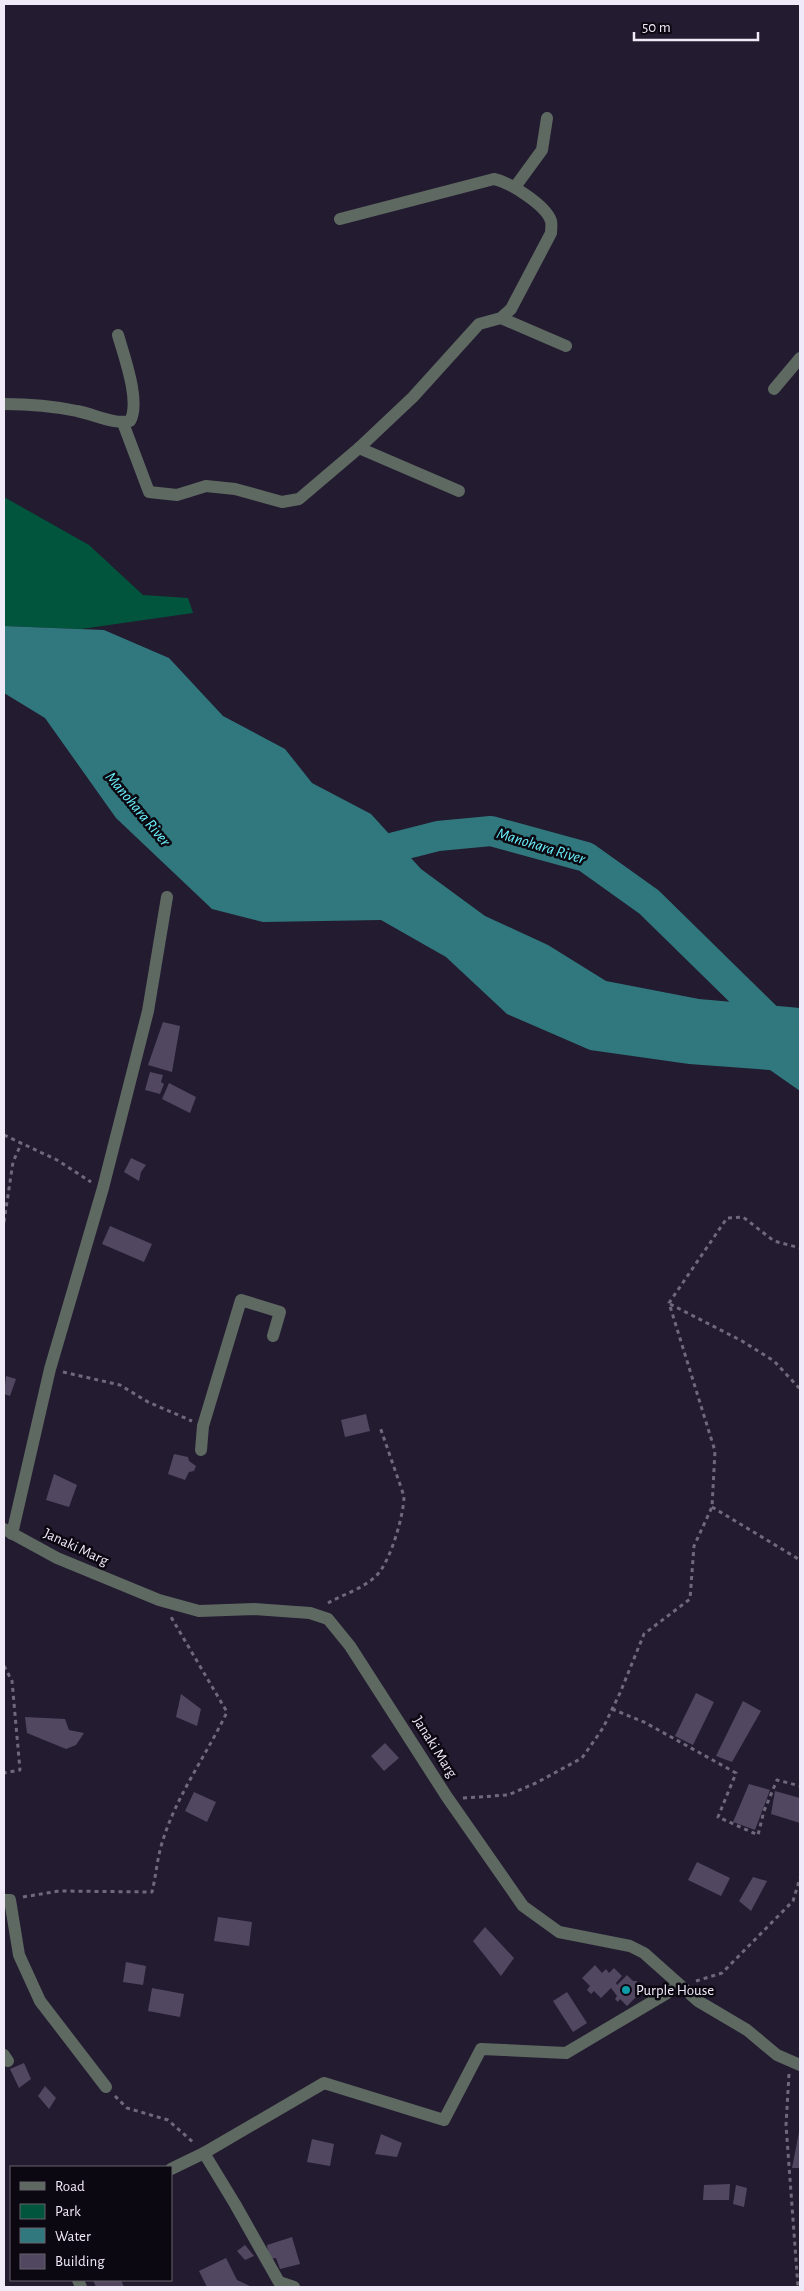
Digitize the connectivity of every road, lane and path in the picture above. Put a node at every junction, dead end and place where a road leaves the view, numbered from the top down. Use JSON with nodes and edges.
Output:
{"nodes":[{"id":1,"x":547,"y":118,"type":"dead end"},
{"id":2,"x":516,"y":188,"type":"junction"},
{"id":3,"x":340,"y":219,"type":"dead end"},
{"id":4,"x":501,"y":318,"type":"junction"},
{"id":5,"x":118,"y":335,"type":"dead end"},
{"id":6,"x":566,"y":346,"type":"dead end"},
{"id":7,"x":800,"y":358,"type":"edge"},
{"id":8,"x":774,"y":389,"type":"dead end"},
{"id":9,"x":4,"y":404,"type":"edge"},
{"id":10,"x":123,"y":422,"type":"junction"},
{"id":11,"x":360,"y":448,"type":"junction"},
{"id":12,"x":459,"y":491,"type":"dead end"},
{"id":13,"x":167,"y":897,"type":"dead end"},
{"id":14,"x":4,"y":1136,"type":"edge"},
{"id":15,"x":22,"y":1144,"type":"junction"},
{"id":16,"x":103,"y":1188,"type":"junction"},
{"id":17,"x":4,"y":1222,"type":"edge"},
{"id":18,"x":800,"y":1248,"type":"edge"},
{"id":19,"x":669,"y":1304,"type":"junction"},
{"id":20,"x":273,"y":1336,"type":"dead end"},
{"id":21,"x":50,"y":1369,"type":"junction"},
{"id":22,"x":800,"y":1389,"type":"edge"},
{"id":23,"x":203,"y":1426,"type":"junction"},
{"id":24,"x":380,"y":1427,"type":"dead end"},
{"id":25,"x":202,"y":1450,"type":"dead end"},
{"id":26,"x":712,"y":1507,"type":"junction"},
{"id":27,"x":8,"y":1531,"type":"edge"},
{"id":28,"x":800,"y":1560,"type":"edge"},
{"id":29,"x":159,"y":1600,"type":"junction"},
{"id":30,"x":310,"y":1613,"type":"junction"},
{"id":31,"x":4,"y":1666,"type":"edge"},
{"id":32,"x":612,"y":1708,"type":"junction"},
{"id":33,"x":4,"y":1774,"type":"edge"},
{"id":34,"x":800,"y":1786,"type":"edge"},
{"id":35,"x":447,"y":1798,"type":"junction"},
{"id":36,"x":800,"y":1878,"type":"edge"},
{"id":37,"x":7,"y":1900,"type":"edge"},
{"id":38,"x":679,"y":1986,"type":"junction"},
{"id":39,"x":795,"y":2063,"type":"edge"},
{"id":40,"x":106,"y":2087,"type":"joint"},
{"id":41,"x":204,"y":2153,"type":"junction"},
{"id":42,"x":172,"y":2169,"type":"edge"},
{"id":43,"x":294,"y":2287,"type":"edge"},
{"id":44,"x":798,"y":2287,"type":"edge"}],
"edges":[{"from":1,"to":2,"type":"street"},
{"from":2,"to":3,"type":"street"},
{"from":2,"to":4,"type":"street"},
{"from":4,"to":6,"type":"street"},
{"from":4,"to":11,"type":"street"},
{"from":5,"to":10,"type":"street"},
{"from":7,"to":8,"type":"street"},
{"from":9,"to":10,"type":"street"},
{"from":10,"to":11,"type":"street"},
{"from":11,"to":12,"type":"street"},
{"from":13,"to":16,"type":"street"},
{"from":14,"to":15,"type":"path"},
{"from":15,"to":16,"type":"path"},
{"from":15,"to":17,"type":"path"},
{"from":16,"to":21,"type":"street"},
{"from":18,"to":19,"type":"path"},
{"from":19,"to":22,"type":"path"},
{"from":19,"to":26,"type":"path"},
{"from":20,"to":23,"type":"street"},
{"from":21,"to":23,"type":"path"},
{"from":21,"to":27,"type":"street"},
{"from":23,"to":25,"type":"street"},
{"from":24,"to":30,"type":"path"},
{"from":26,"to":28,"type":"path"},
{"from":26,"to":32,"type":"path"},
{"from":27,"to":29,"type":"street","name":"Janaki Marg"},
{"from":29,"to":30,"type":"street","name":"Janaki Marg"},
{"from":29,"to":37,"type":"path"},
{"from":30,"to":35,"type":"street","name":"Janaki Marg"},
{"from":31,"to":33,"type":"path"},
{"from":32,"to":34,"type":"path"},
{"from":32,"to":35,"type":"path"},
{"from":35,"to":38,"type":"street","name":"Janaki Marg"},
{"from":36,"to":38,"type":"path"},
{"from":37,"to":40,"type":"street"},
{"from":38,"to":39,"type":"street","name":"Janaki Marg"},
{"from":38,"to":41,"type":"street"},
{"from":39,"to":44,"type":"path"},
{"from":40,"to":41,"type":"path"},
{"from":41,"to":42,"type":"street"},
{"from":41,"to":43,"type":"street"}]}
